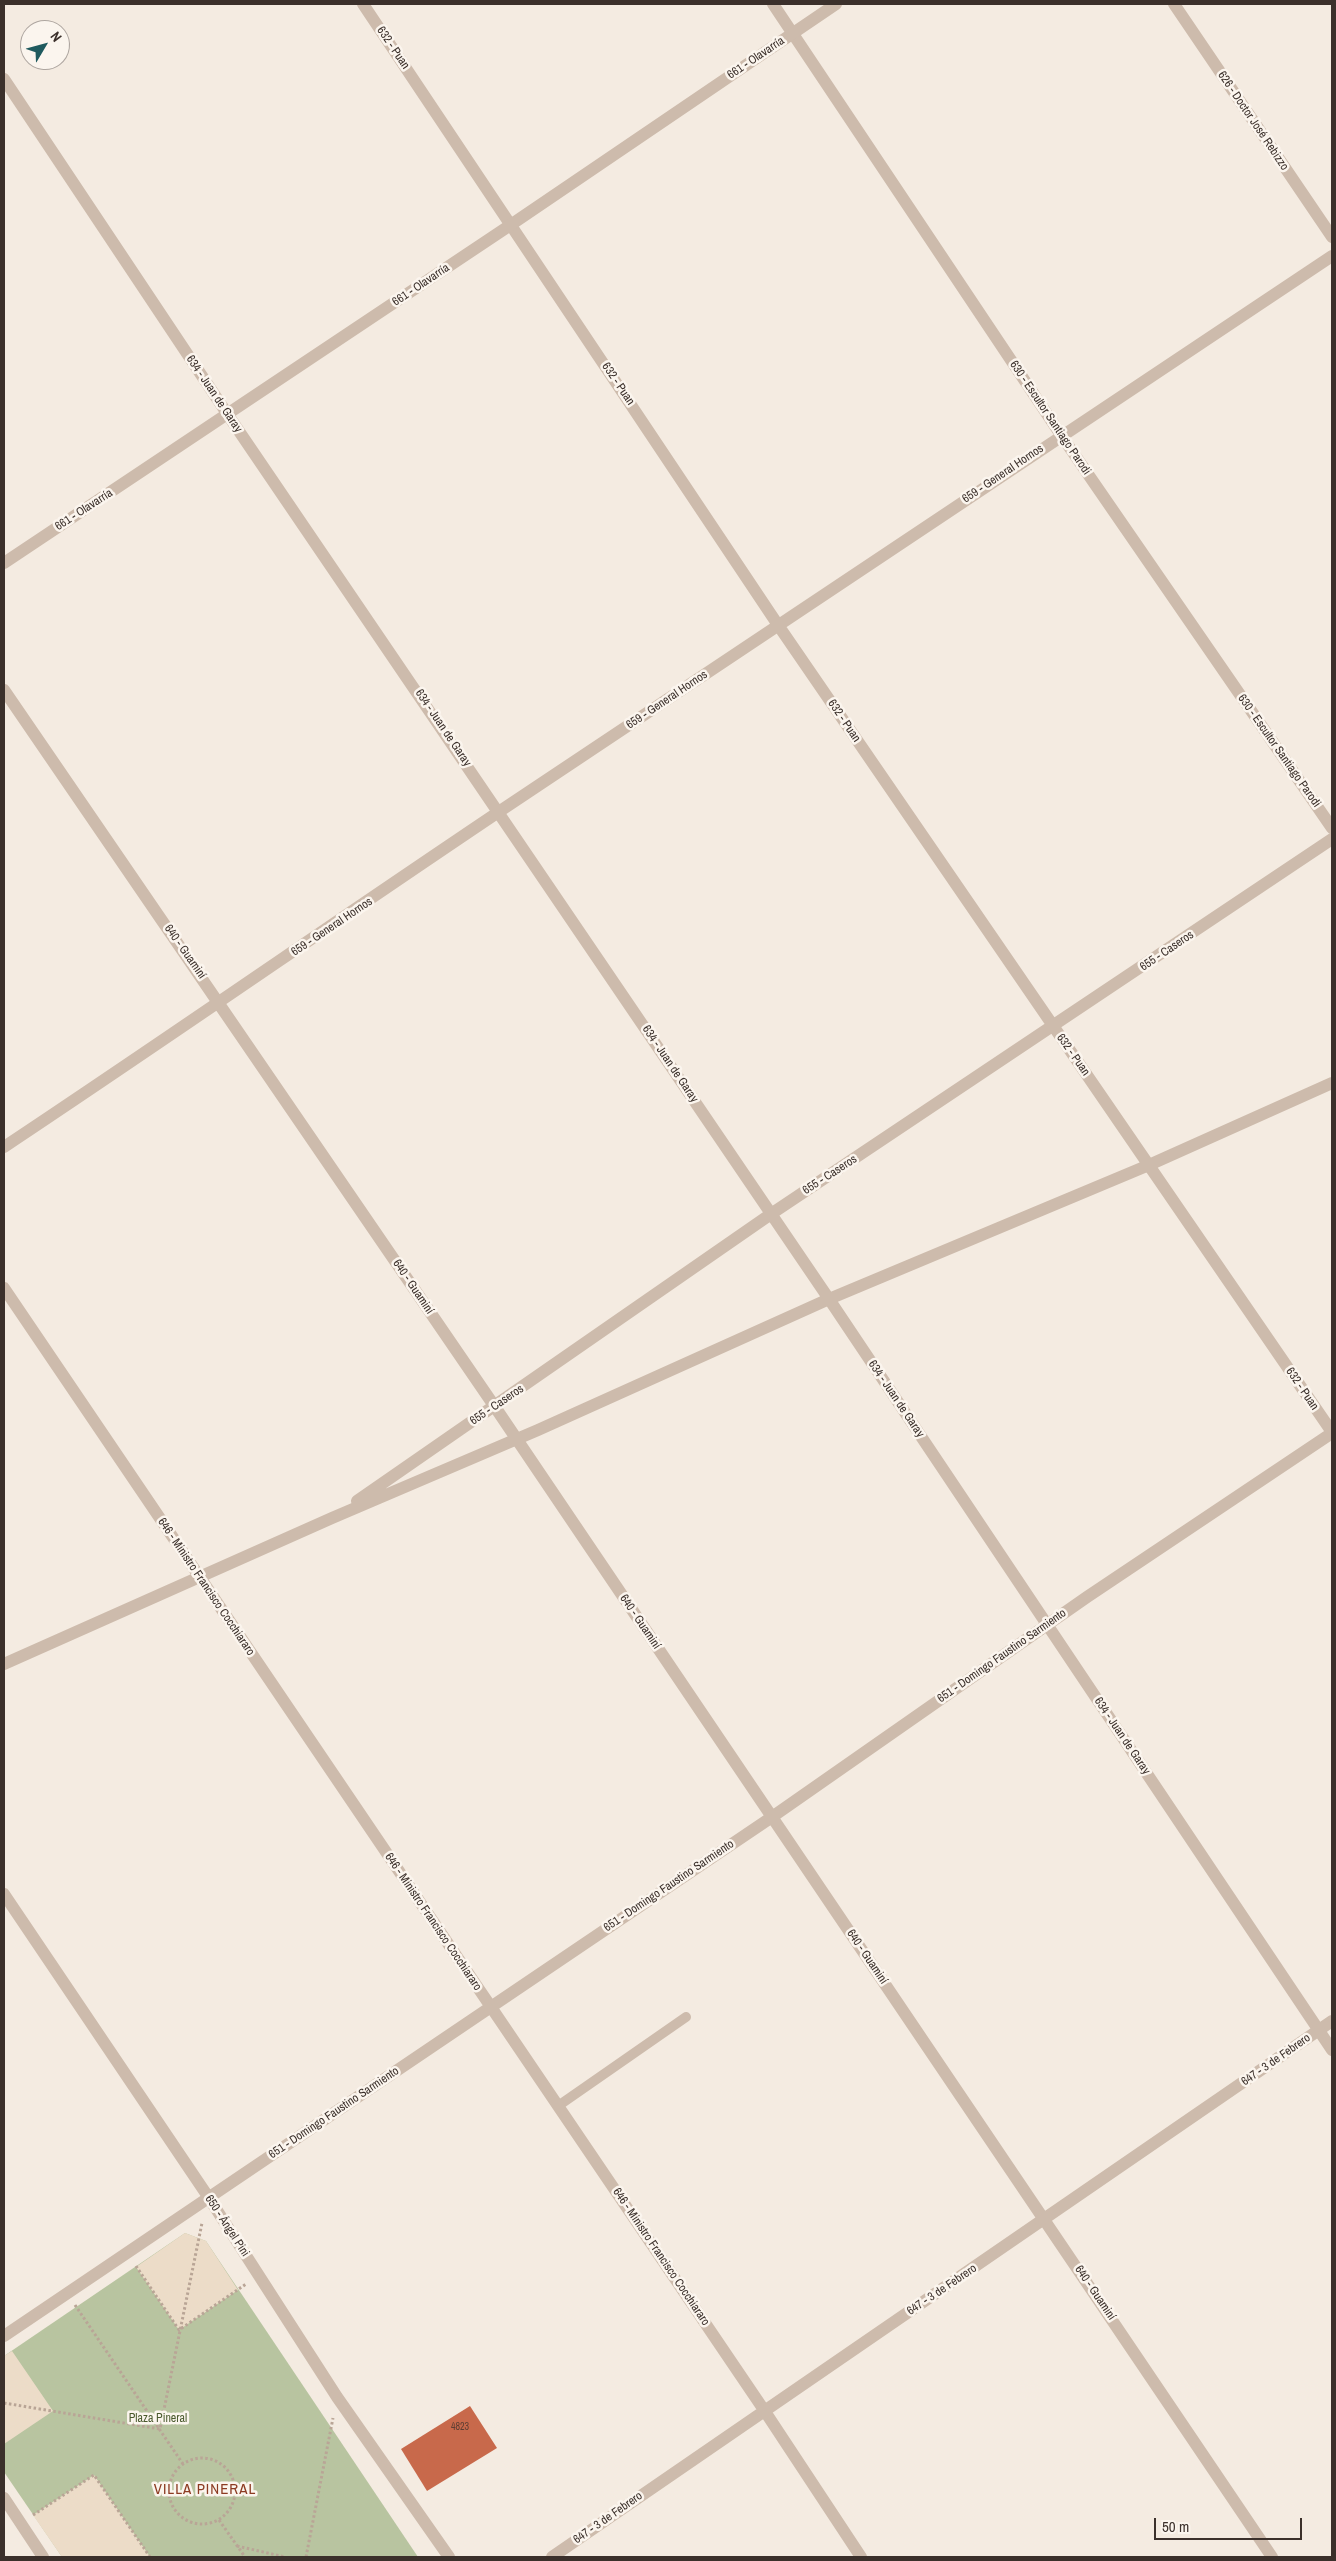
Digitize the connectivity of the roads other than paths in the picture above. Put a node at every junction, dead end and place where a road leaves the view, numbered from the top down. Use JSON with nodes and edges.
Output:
{"nodes":[{"id":1,"x":364,"y":4,"type":"edge"},
{"id":2,"x":773,"y":4,"type":"edge"},
{"id":3,"x":836,"y":4,"type":"edge"},
{"id":4,"x":1174,"y":4,"type":"edge"},
{"id":5,"x":792,"y":33,"type":"junction"},
{"id":6,"x":4,"y":80,"type":"edge"},
{"id":7,"x":512,"y":224,"type":"junction"},
{"id":8,"x":1332,"y":237,"type":"edge"},
{"id":9,"x":1332,"y":256,"type":"edge"},
{"id":10,"x":228,"y":415,"type":"junction"},
{"id":11,"x":1061,"y":435,"type":"junction"},
{"id":12,"x":4,"y":563,"type":"edge"},
{"id":13,"x":778,"y":625,"type":"junction"},
{"id":14,"x":4,"y":690,"type":"edge"},
{"id":15,"x":500,"y":811,"type":"junction"},
{"id":16,"x":1332,"y":828,"type":"edge"},
{"id":17,"x":1332,"y":839,"type":"edge"},
{"id":18,"x":220,"y":1003,"type":"junction"},
{"id":19,"x":1054,"y":1028,"type":"junction"},
{"id":20,"x":1332,"y":1082,"type":"edge"},
{"id":21,"x":4,"y":1147,"type":"edge"},
{"id":22,"x":1149,"y":1165,"type":"junction"},
{"id":23,"x":771,"y":1214,"type":"junction"},
{"id":24,"x":4,"y":1288,"type":"edge"},
{"id":25,"x":829,"y":1299,"type":"junction"},
{"id":26,"x":495,"y":1407,"type":"junction"},
{"id":27,"x":1332,"y":1432,"type":"edge"},
{"id":28,"x":516,"y":1439,"type":"junction"},
{"id":29,"x":332,"y":1518,"type":"junction"},
{"id":30,"x":200,"y":1577,"type":"junction"},
{"id":31,"x":1048,"y":1624,"type":"junction"},
{"id":32,"x":4,"y":1664,"type":"edge"},
{"id":33,"x":772,"y":1817,"type":"junction"},
{"id":34,"x":4,"y":1894,"type":"edge"},
{"id":35,"x":491,"y":2007,"type":"junction"},
{"id":36,"x":686,"y":2017,"type":"dead end"},
{"id":37,"x":1332,"y":2021,"type":"edge"},
{"id":38,"x":1319,"y":2030,"type":"junction"},
{"id":39,"x":1332,"y":2050,"type":"edge"},
{"id":40,"x":558,"y":2106,"type":"junction"},
{"id":41,"x":209,"y":2198,"type":"junction"},
{"id":42,"x":1046,"y":2220,"type":"junction"},
{"id":43,"x":4,"y":2336,"type":"edge"},
{"id":44,"x":764,"y":2410,"type":"junction"},
{"id":45,"x":4,"y":2498,"type":"edge"},
{"id":46,"x":43,"y":2557,"type":"edge"},
{"id":47,"x":449,"y":2557,"type":"edge"},
{"id":48,"x":552,"y":2557,"type":"edge"},
{"id":49,"x":861,"y":2557,"type":"edge"},
{"id":50,"x":1272,"y":2557,"type":"edge"}],
"edges":[{"from":1,"to":7,"type":"street","name":"632 - Puan"},
{"from":2,"to":5,"type":"street","name":"630 - Escultor Santiago Parodi"},
{"from":3,"to":5,"type":"street","name":"661 - Olavarría"},
{"from":4,"to":8,"type":"street","name":"626 - Doctor José Rebizzo"},
{"from":5,"to":7,"type":"street","name":"661 - Olavarría"},
{"from":5,"to":11,"type":"street","name":"630 - Escultor Santiago Parodi"},
{"from":6,"to":10,"type":"street","name":"634 - Juan de Garay"},
{"from":7,"to":10,"type":"street","name":"661 - Olavarría"},
{"from":7,"to":13,"type":"street","name":"632 - Puan"},
{"from":9,"to":11,"type":"street","name":"659 - General Hornos"},
{"from":10,"to":12,"type":"street","name":"661 - Olavarría"},
{"from":10,"to":15,"type":"street","name":"634 - Juan de Garay"},
{"from":11,"to":13,"type":"street","name":"659 - General Hornos"},
{"from":11,"to":16,"type":"street","name":"630 - Escultor Santiago Parodi"},
{"from":13,"to":15,"type":"street","name":"659 - General Hornos"},
{"from":13,"to":19,"type":"street","name":"632 - Puan"},
{"from":14,"to":18,"type":"street","name":"640 - Guaminí"},
{"from":15,"to":18,"type":"street","name":"659 - General Hornos"},
{"from":15,"to":23,"type":"street","name":"634 - Juan de Garay"},
{"from":17,"to":19,"type":"street","name":"655 - Caseros"},
{"from":18,"to":21,"type":"street","name":"659 - General Hornos"},
{"from":18,"to":26,"type":"street","name":"640 - Guaminí"},
{"from":19,"to":22,"type":"street","name":"632 - Puan"},
{"from":19,"to":23,"type":"street","name":"655 - Caseros"},
{"from":20,"to":22,"type":"street"},
{"from":22,"to":25,"type":"street"},
{"from":22,"to":27,"type":"street","name":"632 - Puan"},
{"from":23,"to":25,"type":"street","name":"634 - Juan de Garay"},
{"from":23,"to":26,"type":"street","name":"655 - Caseros"},
{"from":24,"to":30,"type":"street","name":"646 - Ministro Francisco Cocchiararo"},
{"from":25,"to":28,"type":"street"},
{"from":25,"to":31,"type":"street","name":"634 - Juan de Garay"},
{"from":26,"to":28,"type":"street","name":"640 - Guaminí"},
{"from":26,"to":29,"type":"street","name":"655 - Caseros"},
{"from":27,"to":31,"type":"street","name":"651 - Domingo Faustino Sarmiento"},
{"from":28,"to":29,"type":"street"},
{"from":28,"to":33,"type":"street","name":"640 - Guaminí"},
{"from":29,"to":30,"type":"street"},
{"from":30,"to":32,"type":"street"},
{"from":30,"to":35,"type":"street","name":"646 - Ministro Francisco Cocchiararo"},
{"from":31,"to":33,"type":"street","name":"651 - Domingo Faustino Sarmiento"},
{"from":31,"to":38,"type":"street","name":"634 - Juan de Garay"},
{"from":33,"to":35,"type":"street","name":"651 - Domingo Faustino Sarmiento"},
{"from":33,"to":42,"type":"street","name":"640 - Guaminí"},
{"from":34,"to":41,"type":"street","name":"650 - Ángel Pini"},
{"from":35,"to":40,"type":"street","name":"646 - Ministro Francisco Cocchiararo"},
{"from":35,"to":41,"type":"street","name":"651 - Domingo Faustino Sarmiento"},
{"from":36,"to":40,"type":"lane"},
{"from":37,"to":38,"type":"street","name":"647 - 3 de Febrero"},
{"from":38,"to":39,"type":"street","name":"634 - Juan de Garay"},
{"from":38,"to":42,"type":"street","name":"647 - 3 de Febrero"},
{"from":40,"to":44,"type":"street","name":"646 - Ministro Francisco Cocchiararo"},
{"from":41,"to":43,"type":"street","name":"651 - Domingo Faustino Sarmiento"},
{"from":41,"to":47,"type":"street","name":"650 - Ángel Pini"},
{"from":42,"to":44,"type":"street","name":"647 - 3 de Febrero"},
{"from":42,"to":50,"type":"street","name":"640 - Guaminí"},
{"from":44,"to":48,"type":"street","name":"647 - 3 de Febrero"},
{"from":44,"to":49,"type":"street","name":"646 - Ministro Francisco Cocchiararo"},
{"from":45,"to":46,"type":"street"}]}
